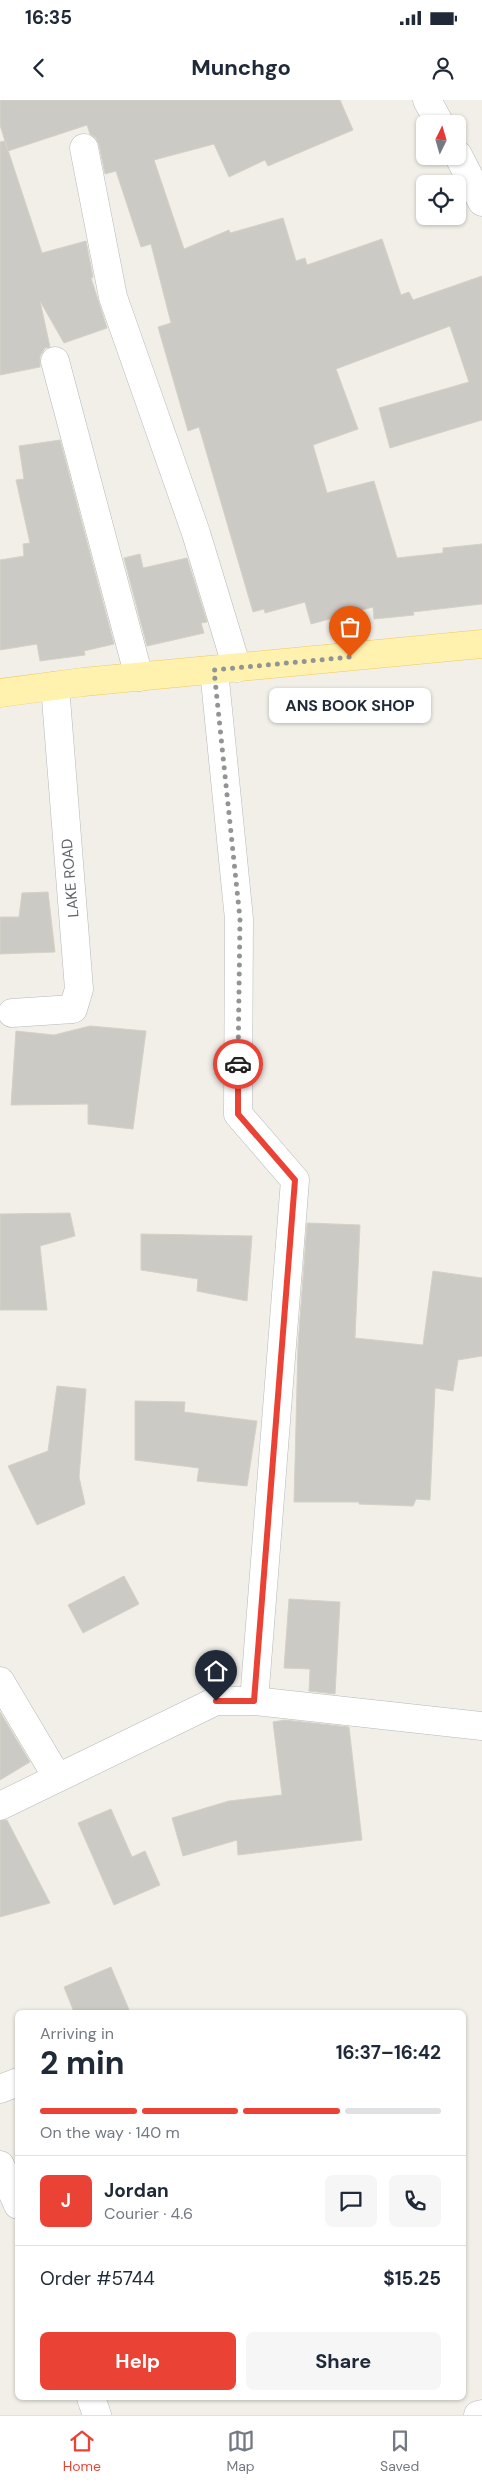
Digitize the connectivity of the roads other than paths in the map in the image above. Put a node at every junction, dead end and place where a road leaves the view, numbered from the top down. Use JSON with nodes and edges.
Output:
{"nodes":[{"id":1,"x":428,"y":100,"type":"edge"},
{"id":2,"x":436,"y":115,"type":"edge"},
{"id":3,"x":84,"y":148,"type":"dead end"},
{"id":4,"x":464,"y":165,"type":"edge"},
{"id":5,"x":480,"y":194,"type":"edge"},
{"id":6,"x":55,"y":361,"type":"dead end"},
{"id":7,"x":482,"y":644,"type":"edge"},
{"id":8,"x":225,"y":669,"type":"junction"},
{"id":9,"x":139,"y":677,"type":"junction"},
{"id":10,"x":55,"y":686,"type":"junction"},
{"id":11,"x":0,"y":693,"type":"edge"},
{"id":12,"x":12,"y":1013,"type":"dead end"},
{"id":13,"x":0,"y":1681,"type":"edge"},
{"id":14,"x":254,"y":1701,"type":"junction"},
{"id":15,"x":482,"y":1726,"type":"edge"},
{"id":16,"x":57,"y":1777,"type":"junction"},
{"id":17,"x":0,"y":1806,"type":"edge"},
{"id":18,"x":15,"y":2083,"type":"edge"},
{"id":19,"x":0,"y":2089,"type":"edge"},
{"id":20,"x":0,"y":2164,"type":"edge"},
{"id":21,"x":15,"y":2198,"type":"edge"},
{"id":22,"x":92,"y":2400,"type":"edge"},
{"id":23,"x":482,"y":2414,"type":"edge"},
{"id":24,"x":97,"y":2415,"type":"edge"},
{"id":25,"x":478,"y":2415,"type":"edge"}],
"edges":[{"from":1,"to":2,"type":"street"},
{"from":3,"to":8,"type":"street"},
{"from":4,"to":5,"type":"street"},
{"from":6,"to":9,"type":"street"},
{"from":7,"to":8,"type":"main road"},
{"from":8,"to":9,"type":"main road"},
{"from":8,"to":14,"type":"street"},
{"from":9,"to":10,"type":"main road"},
{"from":10,"to":11,"type":"main road"},
{"from":10,"to":12,"type":"street","name":"LAKE ROAD"},
{"from":13,"to":16,"type":"street"},
{"from":14,"to":15,"type":"street"},
{"from":14,"to":16,"type":"street"},
{"from":16,"to":17,"type":"street"},
{"from":18,"to":19,"type":"street"},
{"from":20,"to":21,"type":"street"},
{"from":22,"to":24,"type":"street"},
{"from":23,"to":25,"type":"street"}]}
